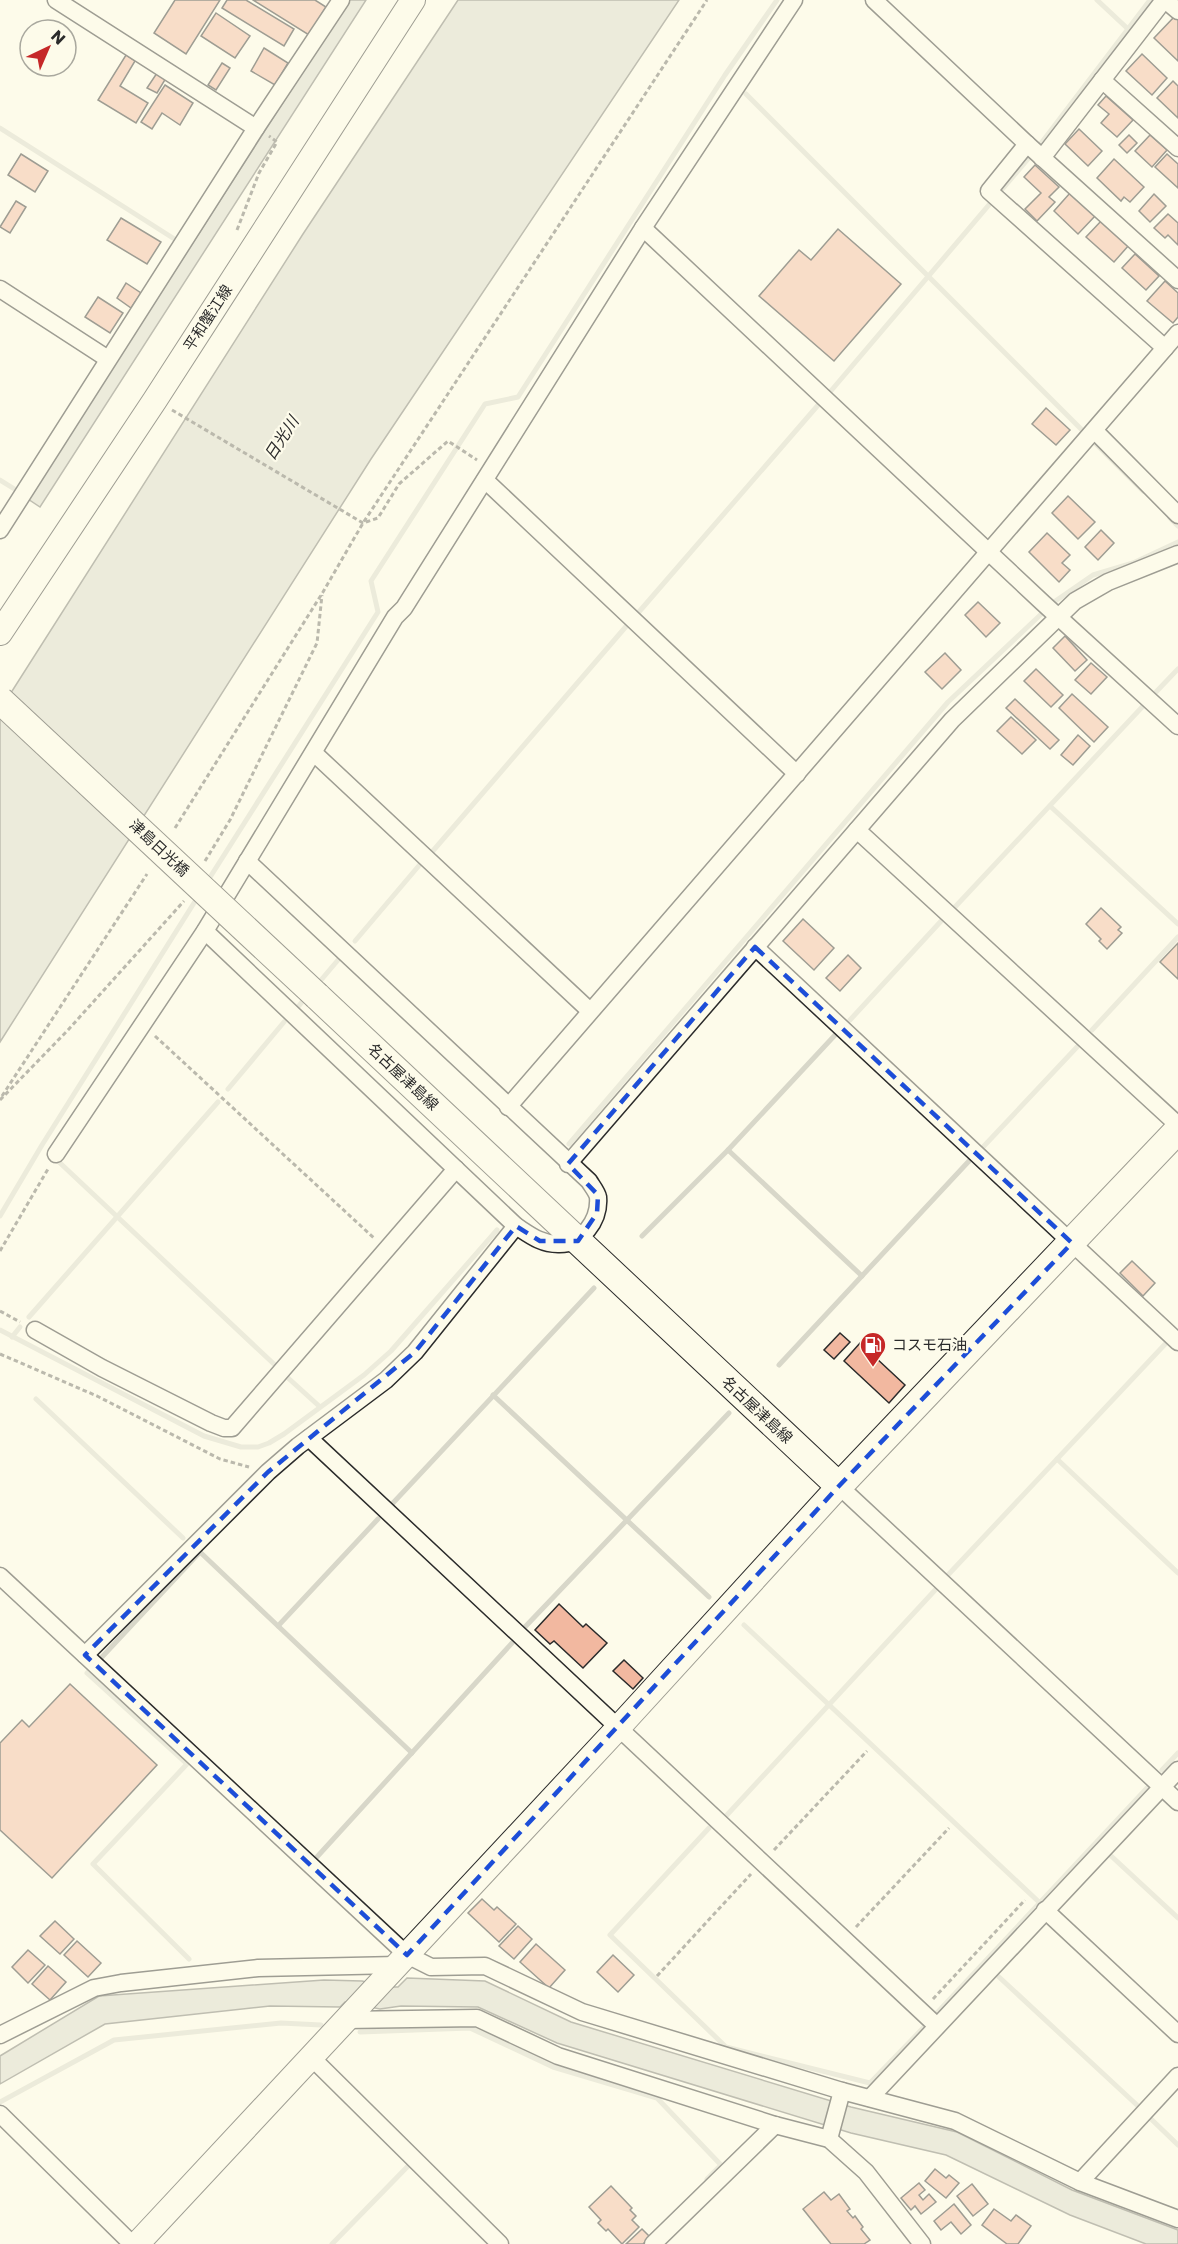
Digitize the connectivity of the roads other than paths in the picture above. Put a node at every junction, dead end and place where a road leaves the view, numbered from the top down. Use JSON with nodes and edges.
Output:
{"nodes":[{"id":1,"x":56,"y":0,"type":"edge"},
{"id":2,"x":341,"y":0,"type":"edge"},
{"id":3,"x":413,"y":0,"type":"edge"},
{"id":4,"x":794,"y":0,"type":"edge"},
{"id":5,"x":874,"y":0,"type":"edge"},
{"id":6,"x":1165,"y":0,"type":"edge"},
{"id":7,"x":1178,"y":11,"type":"edge"},
{"id":8,"x":1102,"y":80,"type":"junction"},
{"id":9,"x":256,"y":128,"type":"junction"},
{"id":10,"x":1027,"y":144,"type":"junction"},
{"id":11,"x":1178,"y":148,"type":"edge"},
{"id":12,"x":1042,"y":158,"type":"junction"},
{"id":13,"x":643,"y":228,"type":"junction"},
{"id":14,"x":1178,"y":280,"type":"edge"},
{"id":15,"x":0,"y":289,"type":"edge"},
{"id":16,"x":1178,"y":333,"type":"edge"},
{"id":17,"x":1165,"y":348,"type":"junction"},
{"id":18,"x":108,"y":359,"type":"junction"},
{"id":19,"x":1095,"y":431,"type":"junction"},
{"id":20,"x":485,"y":480,"type":"junction"},
{"id":21,"x":1178,"y":515,"type":"edge"},
{"id":22,"x":0,"y":530,"type":"edge"},
{"id":23,"x":989,"y":553,"type":"junction"},
{"id":24,"x":1178,"y":554,"type":"edge"},
{"id":25,"x":1057,"y":616,"type":"junction"},
{"id":26,"x":0,"y":633,"type":"edge"},
{"id":27,"x":0,"y":700,"type":"edge"},
{"id":28,"x":1178,"y":726,"type":"edge"},
{"id":29,"x":314,"y":753,"type":"junction"},
{"id":30,"x":797,"y":774,"type":"junction"},
{"id":31,"x":856,"y":830,"type":"junction"},
{"id":32,"x":247,"y":861,"type":"junction"},
{"id":33,"x":205,"y":931,"type":"junction"},
{"id":34,"x":754,"y":947,"type":"junction"},
{"id":35,"x":317,"y":996,"type":"joint"},
{"id":36,"x":590,"y":1011,"type":"junction"},
{"id":37,"x":508,"y":1107,"type":"junction"},
{"id":38,"x":1178,"y":1125,"type":"edge"},
{"id":39,"x":1178,"y":1130,"type":"edge"},
{"id":40,"x":56,"y":1155,"type":"road end"},
{"id":41,"x":568,"y":1164,"type":"junction"},
{"id":42,"x":456,"y":1169,"type":"junction"},
{"id":43,"x":516,"y":1226,"type":"junction"},
{"id":44,"x":578,"y":1241,"type":"junction"},
{"id":45,"x":1072,"y":1243,"type":"junction"},
{"id":46,"x":35,"y":1330,"type":"road end"},
{"id":47,"x":1178,"y":1342,"type":"edge"},
{"id":48,"x":309,"y":1438,"type":"junction"},
{"id":49,"x":839,"y":1486,"type":"junction"},
{"id":50,"x":0,"y":1576,"type":"edge"},
{"id":51,"x":86,"y":1655,"type":"junction"},
{"id":52,"x":618,"y":1728,"type":"junction"},
{"id":53,"x":1178,"y":1770,"type":"edge"},
{"id":54,"x":1162,"y":1787,"type":"junction"},
{"id":55,"x":1178,"y":1802,"type":"edge"},
{"id":56,"x":1045,"y":1910,"type":"junction"},
{"id":57,"x":398,"y":1965,"type":"junction"},
{"id":58,"x":349,"y":2016,"type":"junction"},
{"id":59,"x":937,"y":2026,"type":"junction"},
{"id":60,"x":1178,"y":2034,"type":"edge"},
{"id":61,"x":0,"y":2035,"type":"edge"},
{"id":62,"x":311,"y":2057,"type":"junction"},
{"id":63,"x":1178,"y":2076,"type":"edge"},
{"id":64,"x":842,"y":2094,"type":"junction"},
{"id":65,"x":870,"y":2098,"type":"junction"},
{"id":66,"x":0,"y":2114,"type":"edge"},
{"id":67,"x":775,"y":2125,"type":"junction"},
{"id":68,"x":830,"y":2136,"type":"junction"},
{"id":69,"x":1080,"y":2182,"type":"junction"},
{"id":70,"x":1178,"y":2218,"type":"edge"},
{"id":71,"x":132,"y":2244,"type":"edge"},
{"id":72,"x":137,"y":2244,"type":"edge"},
{"id":73,"x":500,"y":2244,"type":"edge"},
{"id":74,"x":652,"y":2244,"type":"edge"},
{"id":75,"x":922,"y":2244,"type":"edge"}],
"edges":[{"from":1,"to":9,"type":"street"},
{"from":2,"to":9,"type":"street"},
{"from":3,"to":26,"type":"street","name":"平和蟹江線"},
{"from":4,"to":13,"type":"street"},
{"from":5,"to":10,"type":"street"},
{"from":6,"to":7,"type":"street"},
{"from":6,"to":8,"type":"street"},
{"from":8,"to":11,"type":"street"},
{"from":8,"to":12,"type":"street"},
{"from":9,"to":18,"type":"street"},
{"from":10,"to":12,"type":"street"},
{"from":10,"to":17,"type":"street"},
{"from":12,"to":14,"type":"street"},
{"from":13,"to":20,"type":"street"},
{"from":13,"to":23,"type":"street"},
{"from":15,"to":18,"type":"street"},
{"from":16,"to":17,"type":"street"},
{"from":17,"to":19,"type":"street"},
{"from":18,"to":22,"type":"street"},
{"from":19,"to":21,"type":"street"},
{"from":19,"to":23,"type":"street"},
{"from":20,"to":29,"type":"street"},
{"from":20,"to":30,"type":"street"},
{"from":23,"to":25,"type":"street"},
{"from":23,"to":30,"type":"street"},
{"from":24,"to":25,"type":"street"},
{"from":25,"to":28,"type":"street"},
{"from":25,"to":31,"type":"street"},
{"from":27,"to":35,"type":"main road","name":"津島日光橋","bridge":true},
{"from":29,"to":32,"type":"street"},
{"from":29,"to":36,"type":"street"},
{"from":30,"to":36,"type":"street"},
{"from":31,"to":34,"type":"street"},
{"from":31,"to":38,"type":"street"},
{"from":32,"to":33,"type":"street"},
{"from":32,"to":37,"type":"street"},
{"from":33,"to":40,"type":"street"},
{"from":33,"to":42,"type":"street"},
{"from":34,"to":41,"type":"street"},
{"from":34,"to":45,"type":"street"},
{"from":35,"to":44,"type":"main road","name":"名古屋津島線"},
{"from":36,"to":37,"type":"street"},
{"from":37,"to":41,"type":"street"},
{"from":39,"to":45,"type":"main road"},
{"from":41,"to":44,"type":"street"},
{"from":42,"to":43,"type":"street"},
{"from":42,"to":46,"type":"street"},
{"from":43,"to":44,"type":"street"},
{"from":43,"to":48,"type":"street"},
{"from":44,"to":49,"type":"main road","name":"名古屋津島線"},
{"from":45,"to":47,"type":"street"},
{"from":45,"to":49,"type":"main road"},
{"from":48,"to":51,"type":"street"},
{"from":48,"to":52,"type":"street"},
{"from":49,"to":52,"type":"street"},
{"from":49,"to":54,"type":"street"},
{"from":50,"to":51,"type":"street"},
{"from":51,"to":57,"type":"street"},
{"from":52,"to":57,"type":"street"},
{"from":52,"to":59,"type":"street"},
{"from":53,"to":54,"type":"street"},
{"from":54,"to":55,"type":"street"},
{"from":54,"to":56,"type":"street"},
{"from":56,"to":59,"type":"street"},
{"from":56,"to":60,"type":"street"},
{"from":57,"to":58,"type":"street"},
{"from":57,"to":61,"type":"street"},
{"from":57,"to":64,"type":"street"},
{"from":58,"to":62,"type":"street"},
{"from":58,"to":67,"type":"street"},
{"from":59,"to":65,"type":"street"},
{"from":62,"to":72,"type":"street"},
{"from":62,"to":73,"type":"street"},
{"from":63,"to":69,"type":"street"},
{"from":64,"to":65,"type":"street"},
{"from":64,"to":68,"type":"street"},
{"from":65,"to":69,"type":"street"},
{"from":66,"to":71,"type":"street"},
{"from":67,"to":68,"type":"street"},
{"from":67,"to":74,"type":"street"},
{"from":68,"to":75,"type":"street"},
{"from":69,"to":70,"type":"street"}]}
